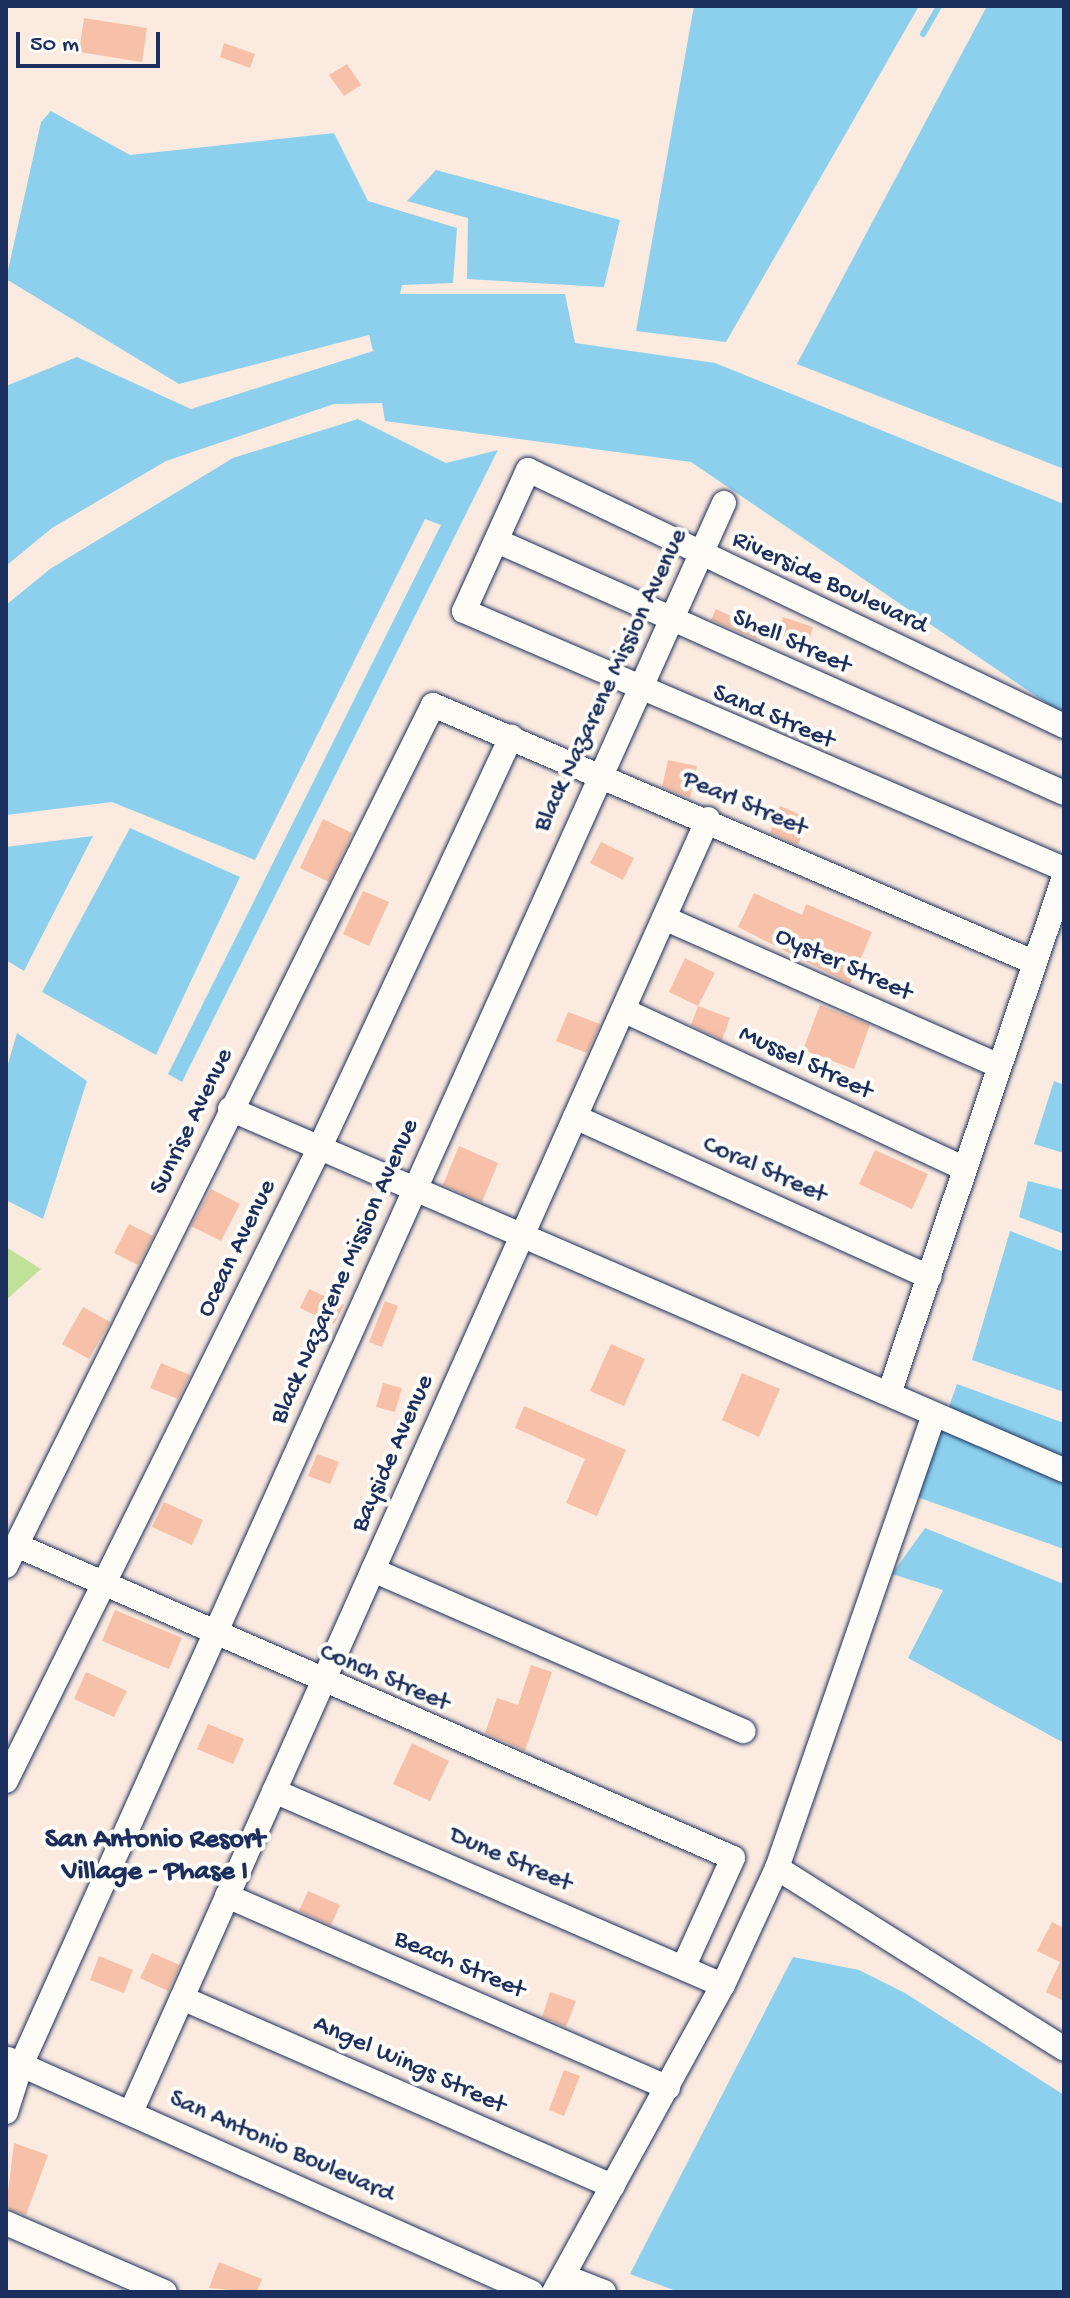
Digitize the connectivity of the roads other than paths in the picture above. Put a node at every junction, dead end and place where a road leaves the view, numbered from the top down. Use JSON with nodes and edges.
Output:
{"nodes":[{"id":1,"x":724,"y":503,"type":"dead end"},
{"id":2,"x":497,"y":541,"type":"junction"},
{"id":3,"x":701,"y":554,"type":"junction"},
{"id":4,"x":670,"y":621,"type":"junction"},
{"id":5,"x":637,"y":691,"type":"junction"},
{"id":6,"x":433,"y":705,"type":"joint"},
{"id":7,"x":1064,"y":726,"type":"edge"},
{"id":8,"x":511,"y":737,"type":"junction"},
{"id":9,"x":598,"y":774,"type":"junction"},
{"id":10,"x":1064,"y":793,"type":"edge"},
{"id":11,"x":708,"y":819,"type":"junction"},
{"id":12,"x":1064,"y":869,"type":"edge"},
{"id":13,"x":1064,"y":877,"type":"edge"},
{"id":14,"x":664,"y":918,"type":"junction"},
{"id":15,"x":1031,"y":961,"type":"junction"},
{"id":16,"x":623,"y":1010,"type":"junction"},
{"id":17,"x":999,"y":1066,"type":"junction"},
{"id":18,"x":230,"y":1109,"type":"junction"},
{"id":19,"x":575,"y":1117,"type":"junction"},
{"id":20,"x":319,"y":1149,"type":"junction"},
{"id":21,"x":964,"y":1168,"type":"junction"},
{"id":22,"x":414,"y":1191,"type":"junction"},
{"id":23,"x":522,"y":1235,"type":"junction"},
{"id":24,"x":930,"y":1277,"type":"junction"},
{"id":25,"x":890,"y":1391,"type":"junction"},
{"id":26,"x":934,"y":1415,"type":"junction"},
{"id":27,"x":1064,"y":1470,"type":"edge"},
{"id":28,"x":11,"y":1555,"type":"edge"},
{"id":29,"x":373,"y":1570,"type":"junction"},
{"id":30,"x":104,"y":1588,"type":"junction"},
{"id":31,"x":213,"y":1637,"type":"junction"},
{"id":32,"x":322,"y":1682,"type":"junction"},
{"id":33,"x":744,"y":1731,"type":"dead end"},
{"id":34,"x":6,"y":1781,"type":"edge"},
{"id":35,"x":274,"y":1791,"type":"junction"},
{"id":36,"x":777,"y":1868,"type":"junction"},
{"id":37,"x":227,"y":1896,"type":"junction"},
{"id":38,"x":684,"y":1966,"type":"junction"},
{"id":39,"x":723,"y":1985,"type":"junction"},
{"id":40,"x":182,"y":1998,"type":"junction"},
{"id":41,"x":1064,"y":2049,"type":"edge"},
{"id":42,"x":14,"y":2062,"type":"edge"},
{"id":43,"x":668,"y":2088,"type":"junction"},
{"id":44,"x":6,"y":2112,"type":"edge"},
{"id":45,"x":131,"y":2112,"type":"junction"},
{"id":46,"x":613,"y":2186,"type":"junction"},
{"id":47,"x":6,"y":2223,"type":"edge"},
{"id":48,"x":559,"y":2284,"type":"edge"},
{"id":49,"x":165,"y":2292,"type":"edge"},
{"id":50,"x":531,"y":2292,"type":"edge"},
{"id":51,"x":604,"y":2292,"type":"edge"}],
"edges":[{"from":1,"to":3,"type":"street","name":"Black Nazarene Mission Avenue"},
{"from":2,"to":3,"type":"street","name":"Riverside Boulevard"},
{"from":2,"to":4,"type":"street","name":"Shell Street"},
{"from":2,"to":5,"type":"street","name":"Sand Street"},
{"from":3,"to":4,"type":"street","name":"Black Nazarene Mission Avenue"},
{"from":3,"to":7,"type":"street","name":"Riverside Boulevard"},
{"from":4,"to":5,"type":"street","name":"Black Nazarene Mission Avenue"},
{"from":4,"to":10,"type":"street","name":"Shell Street"},
{"from":5,"to":9,"type":"street","name":"Black Nazarene Mission Avenue"},
{"from":5,"to":12,"type":"street","name":"Sand Street"},
{"from":6,"to":8,"type":"street","name":"Pearl Street"},
{"from":6,"to":18,"type":"street","name":"Sunrise Avenue"},
{"from":8,"to":9,"type":"street","name":"Pearl Street"},
{"from":8,"to":20,"type":"street","name":"Ocean Avenue"},
{"from":9,"to":11,"type":"street","name":"Pearl Street"},
{"from":9,"to":22,"type":"street","name":"Black Nazarene Mission Avenue"},
{"from":11,"to":14,"type":"street","name":"Bayside Avenue"},
{"from":11,"to":15,"type":"street","name":"Pearl Street"},
{"from":13,"to":15,"type":"street"},
{"from":14,"to":16,"type":"street","name":"Bayside Avenue"},
{"from":14,"to":17,"type":"street","name":"Oyster Street"},
{"from":15,"to":17,"type":"street"},
{"from":16,"to":19,"type":"street","name":"Bayside Avenue"},
{"from":16,"to":21,"type":"street","name":"Mussel Street"},
{"from":17,"to":21,"type":"street"},
{"from":18,"to":20,"type":"street"},
{"from":18,"to":28,"type":"street","name":"Sunrise Avenue"},
{"from":19,"to":23,"type":"street","name":"Bayside Avenue"},
{"from":19,"to":24,"type":"street","name":"Coral Street"},
{"from":20,"to":22,"type":"street"},
{"from":20,"to":30,"type":"street","name":"Ocean Avenue"},
{"from":21,"to":24,"type":"street"},
{"from":22,"to":23,"type":"street"},
{"from":22,"to":31,"type":"street","name":"Black Nazarene Mission Avenue"},
{"from":23,"to":25,"type":"street"},
{"from":23,"to":29,"type":"street","name":"Bayside Avenue"},
{"from":24,"to":25,"type":"street"},
{"from":25,"to":26,"type":"street"},
{"from":26,"to":27,"type":"street"},
{"from":26,"to":36,"type":"street"},
{"from":28,"to":30,"type":"street","name":"Conch Street"},
{"from":29,"to":32,"type":"street","name":"Bayside Avenue"},
{"from":29,"to":33,"type":"street"},
{"from":30,"to":31,"type":"street","name":"Conch Street"},
{"from":30,"to":34,"type":"street","name":"Ocean Avenue"},
{"from":31,"to":32,"type":"street","name":"Conch Street"},
{"from":31,"to":42,"type":"street","name":"Black Nazarene Mission Avenue"},
{"from":32,"to":35,"type":"street","name":"Bayside Avenue"},
{"from":32,"to":38,"type":"street","name":"Conch Street"},
{"from":35,"to":37,"type":"street","name":"Bayside Avenue"},
{"from":35,"to":38,"type":"street","name":"Dune Street"},
{"from":36,"to":39,"type":"street"},
{"from":36,"to":41,"type":"street"},
{"from":37,"to":40,"type":"street","name":"Bayside Avenue"},
{"from":37,"to":43,"type":"street","name":"Beach Street"},
{"from":38,"to":39,"type":"street","name":"Dune Street"},
{"from":39,"to":43,"type":"street"},
{"from":40,"to":45,"type":"street","name":"Bayside Avenue"},
{"from":40,"to":46,"type":"street","name":"Angel Wings Street"},
{"from":42,"to":44,"type":"street","name":"Black Nazarene Mission Avenue"},
{"from":42,"to":45,"type":"street","name":"San Antonio Boulevard"},
{"from":43,"to":46,"type":"street"},
{"from":45,"to":50,"type":"street","name":"San Antonio Boulevard"},
{"from":46,"to":48,"type":"street"},
{"from":47,"to":49,"type":"street"},
{"from":48,"to":51,"type":"street"}]}
